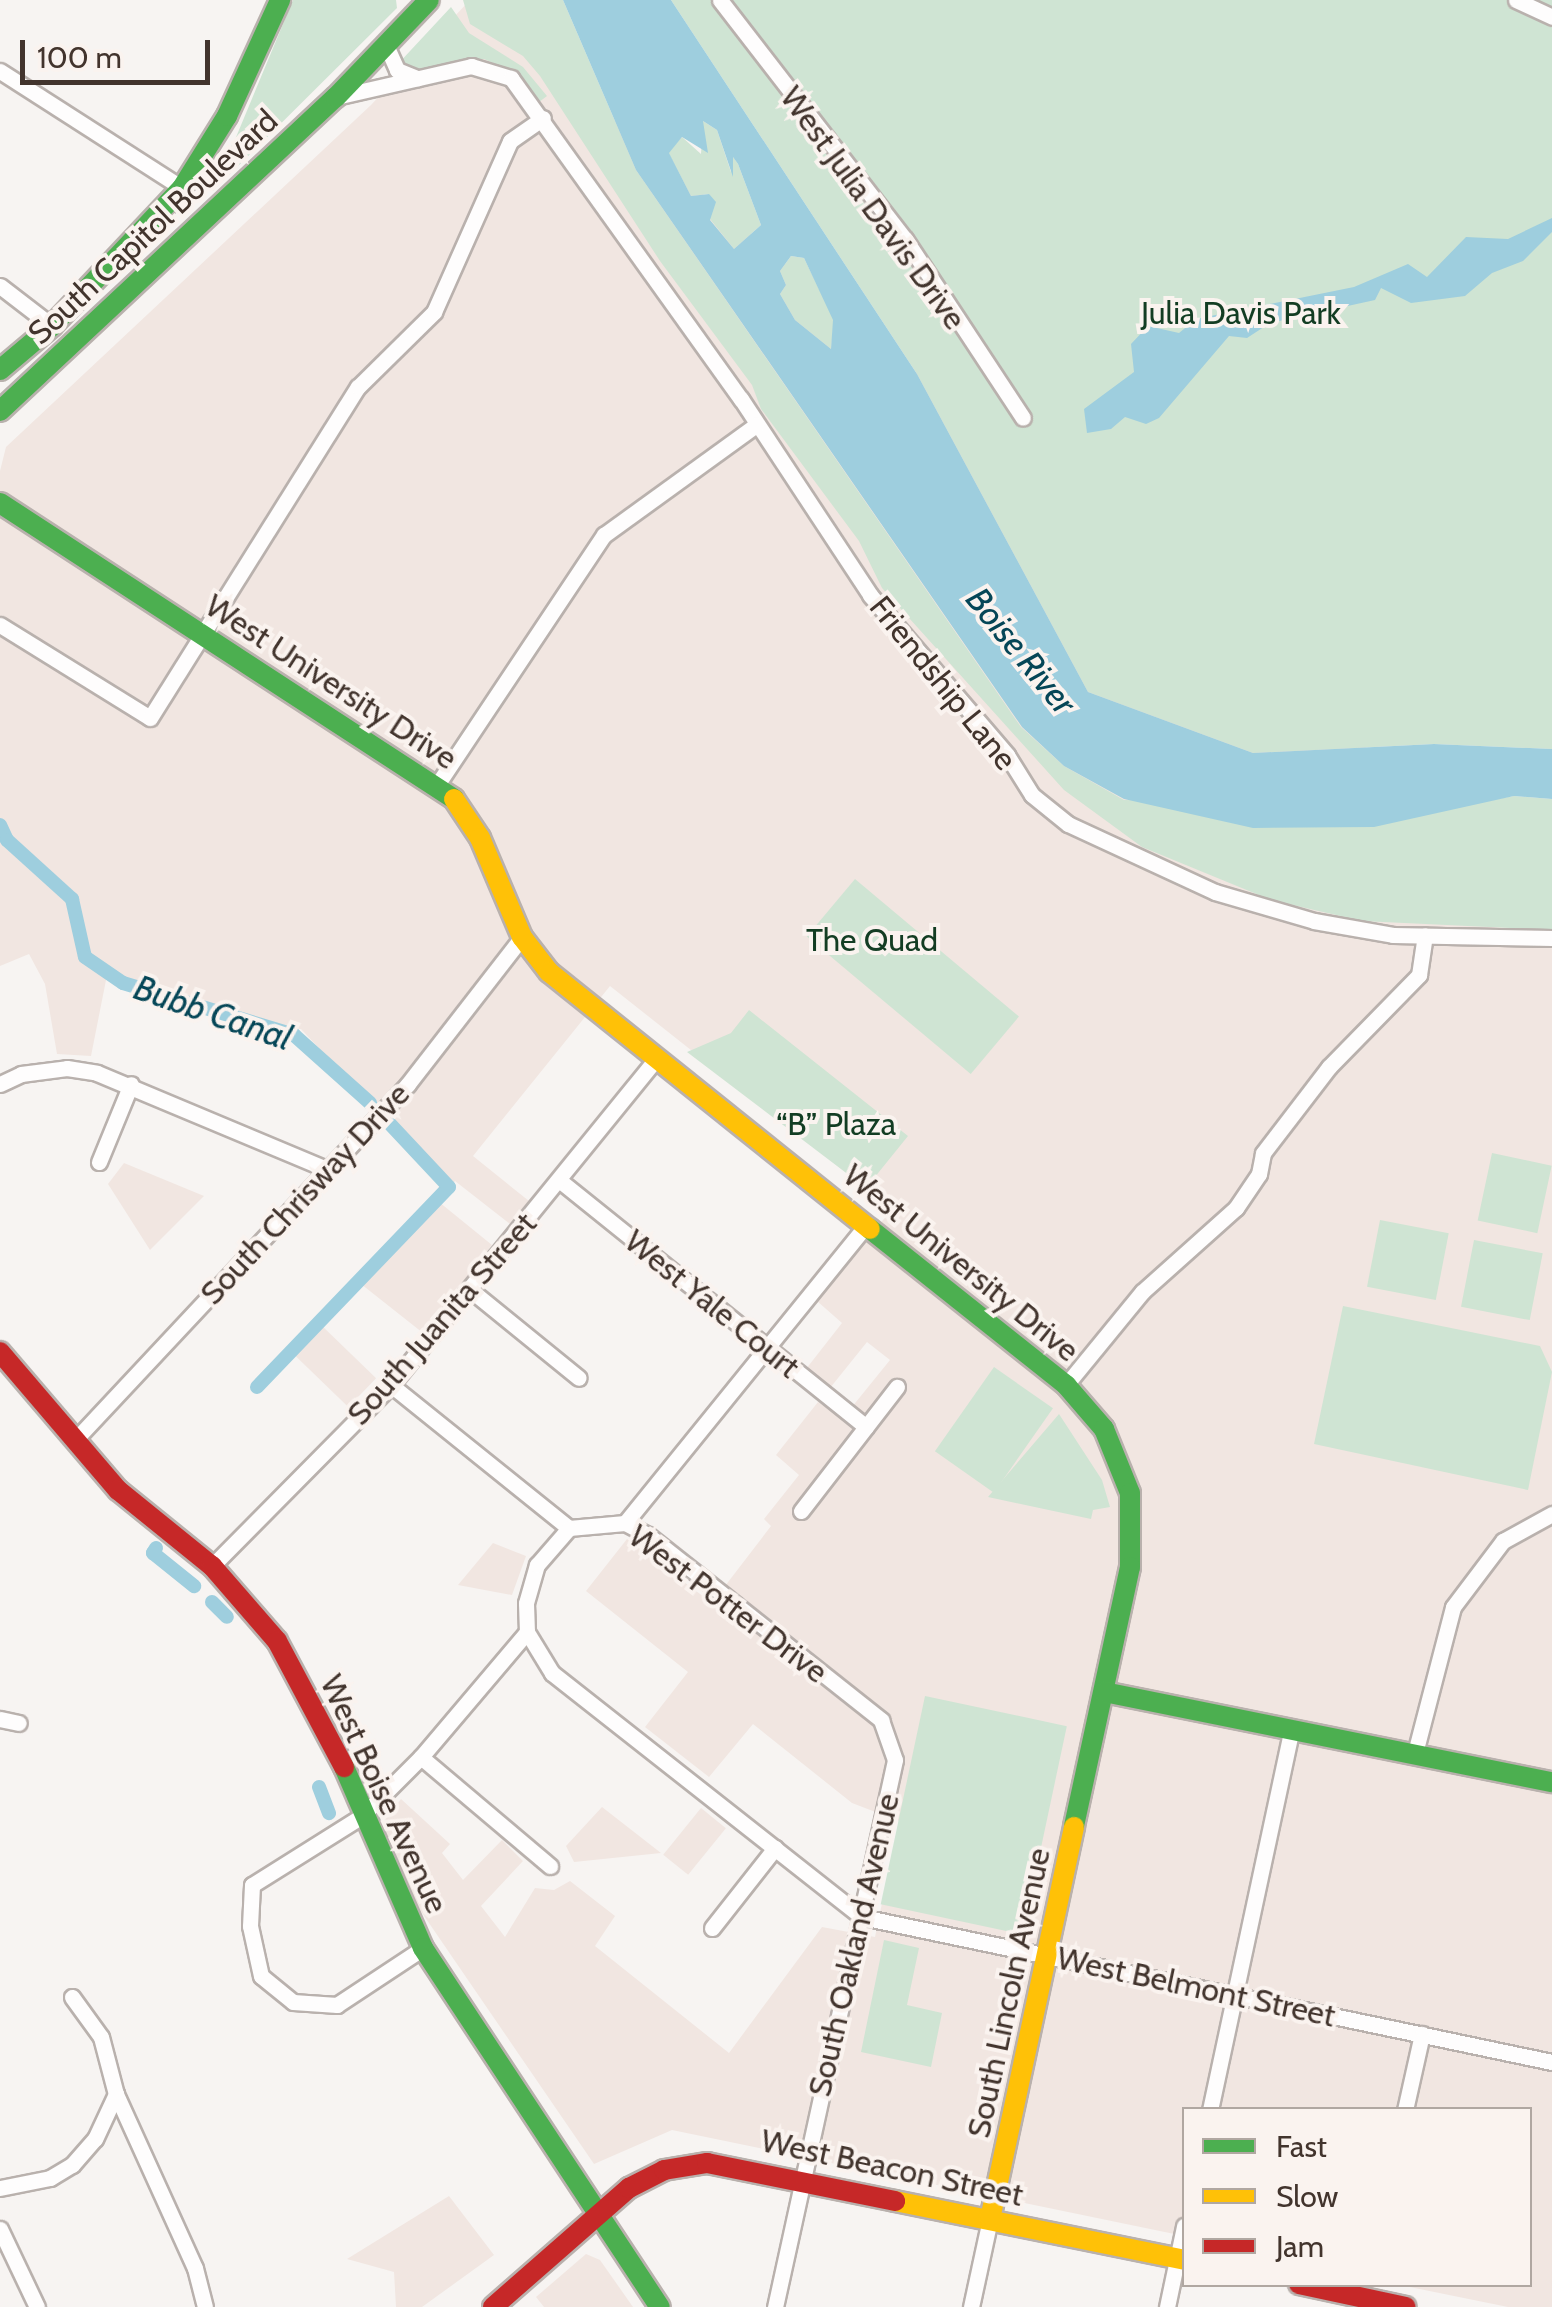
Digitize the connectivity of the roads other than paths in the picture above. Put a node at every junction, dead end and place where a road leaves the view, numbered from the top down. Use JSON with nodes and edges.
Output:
{"nodes":[{"id":1,"x":280,"y":0,"type":"edge"},
{"id":2,"x":429,"y":0,"type":"edge"},
{"id":3,"x":720,"y":0,"type":"edge"},
{"id":4,"x":1516,"y":0,"type":"edge"},
{"id":5,"x":1552,"y":17,"type":"edge"},
{"id":6,"x":386,"y":45,"type":"junction"},
{"id":7,"x":0,"y":70,"type":"edge"},
{"id":8,"x":417,"y":78,"type":"junction"},
{"id":9,"x":336,"y":97,"type":"junction"},
{"id":10,"x":542,"y":118,"type":"junction"},
{"id":11,"x":182,"y":188,"type":"junction"},
{"id":12,"x":0,"y":286,"type":"edge"},
{"id":13,"x":52,"y":326,"type":"junction"},
{"id":14,"x":0,"y":370,"type":"edge"},
{"id":15,"x":0,"y":411,"type":"edge"},
{"id":16,"x":1022,"y":418,"type":"dead end"},
{"id":17,"x":756,"y":425,"type":"junction"},
{"id":18,"x":3,"y":507,"type":"edge"},
{"id":19,"x":0,"y":624,"type":"edge"},
{"id":20,"x":205,"y":635,"type":"junction"},
{"id":21,"x":437,"y":786,"type":"junction"},
{"id":22,"x":1425,"y":935,"type":"junction"},
{"id":23,"x":522,"y":938,"type":"junction"},
{"id":24,"x":1552,"y":938,"type":"edge"},
{"id":25,"x":656,"y":1059,"type":"junction"},
{"id":26,"x":0,"y":1084,"type":"edge"},
{"id":27,"x":131,"y":1084,"type":"junction"},
{"id":28,"x":99,"y":1162,"type":"dead end"},
{"id":29,"x":327,"y":1170,"type":"junction"},
{"id":30,"x":559,"y":1180,"type":"junction"},
{"id":31,"x":866,"y":1225,"type":"junction"},
{"id":32,"x":472,"y":1292,"type":"junction"},
{"id":33,"x":765,"y":1347,"type":"junction"},
{"id":34,"x":0,"y":1352,"type":"edge"},
{"id":35,"x":579,"y":1378,"type":"dead end"},
{"id":36,"x":1066,"y":1384,"type":"junction"},
{"id":37,"x":391,"y":1385,"type":"junction"},
{"id":38,"x":897,"y":1387,"type":"dead end"},
{"id":39,"x":866,"y":1428,"type":"junction"},
{"id":40,"x":75,"y":1440,"type":"junction"},
{"id":41,"x":801,"y":1512,"type":"dead end"},
{"id":42,"x":1552,"y":1514,"type":"edge"},
{"id":43,"x":625,"y":1524,"type":"junction"},
{"id":44,"x":569,"y":1528,"type":"junction"},
{"id":45,"x":212,"y":1566,"type":"junction"},
{"id":46,"x":527,"y":1632,"type":"junction"},
{"id":47,"x":1104,"y":1692,"type":"junction"},
{"id":48,"x":0,"y":1719,"type":"edge"},
{"id":49,"x":19,"y":1724,"type":"dead end"},
{"id":50,"x":1292,"y":1728,"type":"junction"},
{"id":51,"x":1415,"y":1754,"type":"junction"},
{"id":52,"x":421,"y":1756,"type":"junction"},
{"id":53,"x":895,"y":1760,"type":"joint"},
{"id":54,"x":1552,"y":1782,"type":"edge"},
{"id":55,"x":362,"y":1816,"type":"junction"},
{"id":56,"x":775,"y":1848,"type":"junction"},
{"id":57,"x":550,"y":1866,"type":"dead end"},
{"id":58,"x":862,"y":1917,"type":"junction"},
{"id":59,"x":712,"y":1928,"type":"dead end"},
{"id":60,"x":424,"y":1948,"type":"junction"},
{"id":61,"x":1047,"y":1956,"type":"junction"},
{"id":62,"x":1234,"y":1995,"type":"junction"},
{"id":63,"x":72,"y":1997,"type":"dead end"},
{"id":64,"x":1422,"y":2034,"type":"junction"},
{"id":65,"x":1552,"y":2062,"type":"edge"},
{"id":66,"x":116,"y":2094,"type":"junction"},
{"id":67,"x":1211,"y":2107,"type":"edge"},
{"id":68,"x":1407,"y":2107,"type":"edge"},
{"id":69,"x":802,"y":2180,"type":"junction"},
{"id":70,"x":0,"y":2188,"type":"edge"},
{"id":71,"x":597,"y":2212,"type":"junction"},
{"id":72,"x":990,"y":2219,"type":"junction"},
{"id":73,"x":0,"y":2228,"type":"edge"},
{"id":74,"x":1181,"y":2260,"type":"edge"},
{"id":75,"x":1314,"y":2287,"type":"edge"},
{"id":76,"x":1365,"y":2297,"type":"edge"},
{"id":77,"x":37,"y":2307,"type":"edge"},
{"id":78,"x":205,"y":2307,"type":"edge"},
{"id":79,"x":494,"y":2307,"type":"edge"},
{"id":80,"x":660,"y":2307,"type":"edge"},
{"id":81,"x":775,"y":2307,"type":"edge"},
{"id":82,"x":971,"y":2307,"type":"edge"},
{"id":83,"x":1167,"y":2307,"type":"edge"},
{"id":84,"x":1406,"y":2307,"type":"edge"}],
"edges":[{"from":1,"to":11,"type":"street","name":"South Capitol Boulevard"},
{"from":2,"to":6,"type":"street","name":"South Capitol Boulevard"},
{"from":3,"to":16,"type":"street","name":"West Julia Davis Drive"},
{"from":4,"to":5,"type":"street"},
{"from":6,"to":8,"type":"street"},
{"from":6,"to":9,"type":"street","name":"South Capitol Boulevard"},
{"from":7,"to":11,"type":"street"},
{"from":8,"to":9,"type":"street","name":"Friendship Lane"},
{"from":8,"to":10,"type":"street","name":"Friendship Lane"},
{"from":9,"to":15,"type":"street","name":"South Capitol Boulevard"},
{"from":10,"to":17,"type":"street","name":"Friendship Lane"},
{"from":10,"to":20,"type":"street"},
{"from":11,"to":13,"type":"street","name":"South Capitol Boulevard"},
{"from":12,"to":13,"type":"street"},
{"from":13,"to":14,"type":"street","name":"South Capitol Boulevard"},
{"from":17,"to":21,"type":"street"},
{"from":17,"to":22,"type":"street","name":"Friendship Lane"},
{"from":18,"to":20,"type":"street","name":"West University Drive"},
{"from":19,"to":20,"type":"street"},
{"from":20,"to":21,"type":"street","name":"West University Drive"},
{"from":21,"to":23,"type":"street","name":"West University Drive"},
{"from":22,"to":24,"type":"street","name":"Friendship Lane"},
{"from":22,"to":36,"type":"street"},
{"from":23,"to":25,"type":"street","name":"West University Drive"},
{"from":23,"to":29,"type":"street","name":"South Chrisway Drive"},
{"from":25,"to":30,"type":"street","name":"South Juanita Street"},
{"from":25,"to":31,"type":"street","name":"West University Drive"},
{"from":26,"to":27,"type":"street"},
{"from":27,"to":28,"type":"street"},
{"from":27,"to":29,"type":"street"},
{"from":29,"to":40,"type":"street","name":"South Chrisway Drive"},
{"from":30,"to":32,"type":"street","name":"South Juanita Street"},
{"from":30,"to":33,"type":"street","name":"West Yale Court"},
{"from":31,"to":33,"type":"street"},
{"from":31,"to":36,"type":"street","name":"West University Drive"},
{"from":32,"to":35,"type":"street"},
{"from":32,"to":37,"type":"street","name":"South Juanita Street"},
{"from":33,"to":39,"type":"street","name":"West Yale Court"},
{"from":33,"to":43,"type":"street"},
{"from":34,"to":40,"type":"street","name":"West Boise Avenue"},
{"from":36,"to":47,"type":"street","name":"West University Drive"},
{"from":37,"to":44,"type":"street"},
{"from":37,"to":45,"type":"street","name":"South Juanita Street"},
{"from":38,"to":39,"type":"street"},
{"from":39,"to":41,"type":"street"},
{"from":40,"to":45,"type":"street","name":"West Boise Avenue"},
{"from":42,"to":51,"type":"street"},
{"from":43,"to":44,"type":"street","name":"West Potter Drive"},
{"from":43,"to":53,"type":"street","name":"West Potter Drive"},
{"from":44,"to":46,"type":"street"},
{"from":45,"to":55,"type":"street","name":"West Boise Avenue"},
{"from":46,"to":52,"type":"street"},
{"from":46,"to":56,"type":"street","name":"West Belmont Street"},
{"from":47,"to":50,"type":"street"},
{"from":47,"to":61,"type":"street","name":"South Lincoln Avenue"},
{"from":48,"to":49,"type":"street"},
{"from":50,"to":51,"type":"street"},
{"from":50,"to":62,"type":"street"},
{"from":51,"to":54,"type":"street"},
{"from":52,"to":55,"type":"street"},
{"from":52,"to":57,"type":"street"},
{"from":53,"to":58,"type":"street","name":"South Oakland Avenue"},
{"from":55,"to":60,"type":"street","name":"West Boise Avenue"},
{"from":55,"to":60,"type":"street"},
{"from":56,"to":58,"type":"street","name":"West Belmont Street"},
{"from":56,"to":59,"type":"street"},
{"from":58,"to":61,"type":"street","name":"West Belmont Street"},
{"from":58,"to":69,"type":"street","name":"South Oakland Avenue"},
{"from":60,"to":71,"type":"street","name":"West Boise Avenue"},
{"from":61,"to":62,"type":"street","name":"West Belmont Street"},
{"from":61,"to":72,"type":"street","name":"South Lincoln Avenue"},
{"from":62,"to":64,"type":"street","name":"West Belmont Street"},
{"from":62,"to":67,"type":"street"},
{"from":63,"to":66,"type":"street"},
{"from":64,"to":65,"type":"street","name":"West Belmont Street"},
{"from":64,"to":68,"type":"street"},
{"from":66,"to":70,"type":"street"},
{"from":66,"to":78,"type":"street"},
{"from":69,"to":71,"type":"street","name":"West Beacon Street"},
{"from":69,"to":72,"type":"street","name":"West Beacon Street"},
{"from":69,"to":81,"type":"street","name":"South Oakland Avenue"},
{"from":71,"to":79,"type":"street","name":"West Beacon Street"},
{"from":71,"to":80,"type":"street","name":"West Boise Avenue"},
{"from":72,"to":74,"type":"street","name":"West Beacon Street"},
{"from":72,"to":82,"type":"street","name":"South Lincoln Avenue"},
{"from":73,"to":77,"type":"street"},
{"from":74,"to":83,"type":"street"},
{"from":75,"to":76,"type":"street"},
{"from":76,"to":84,"type":"street"}]}
